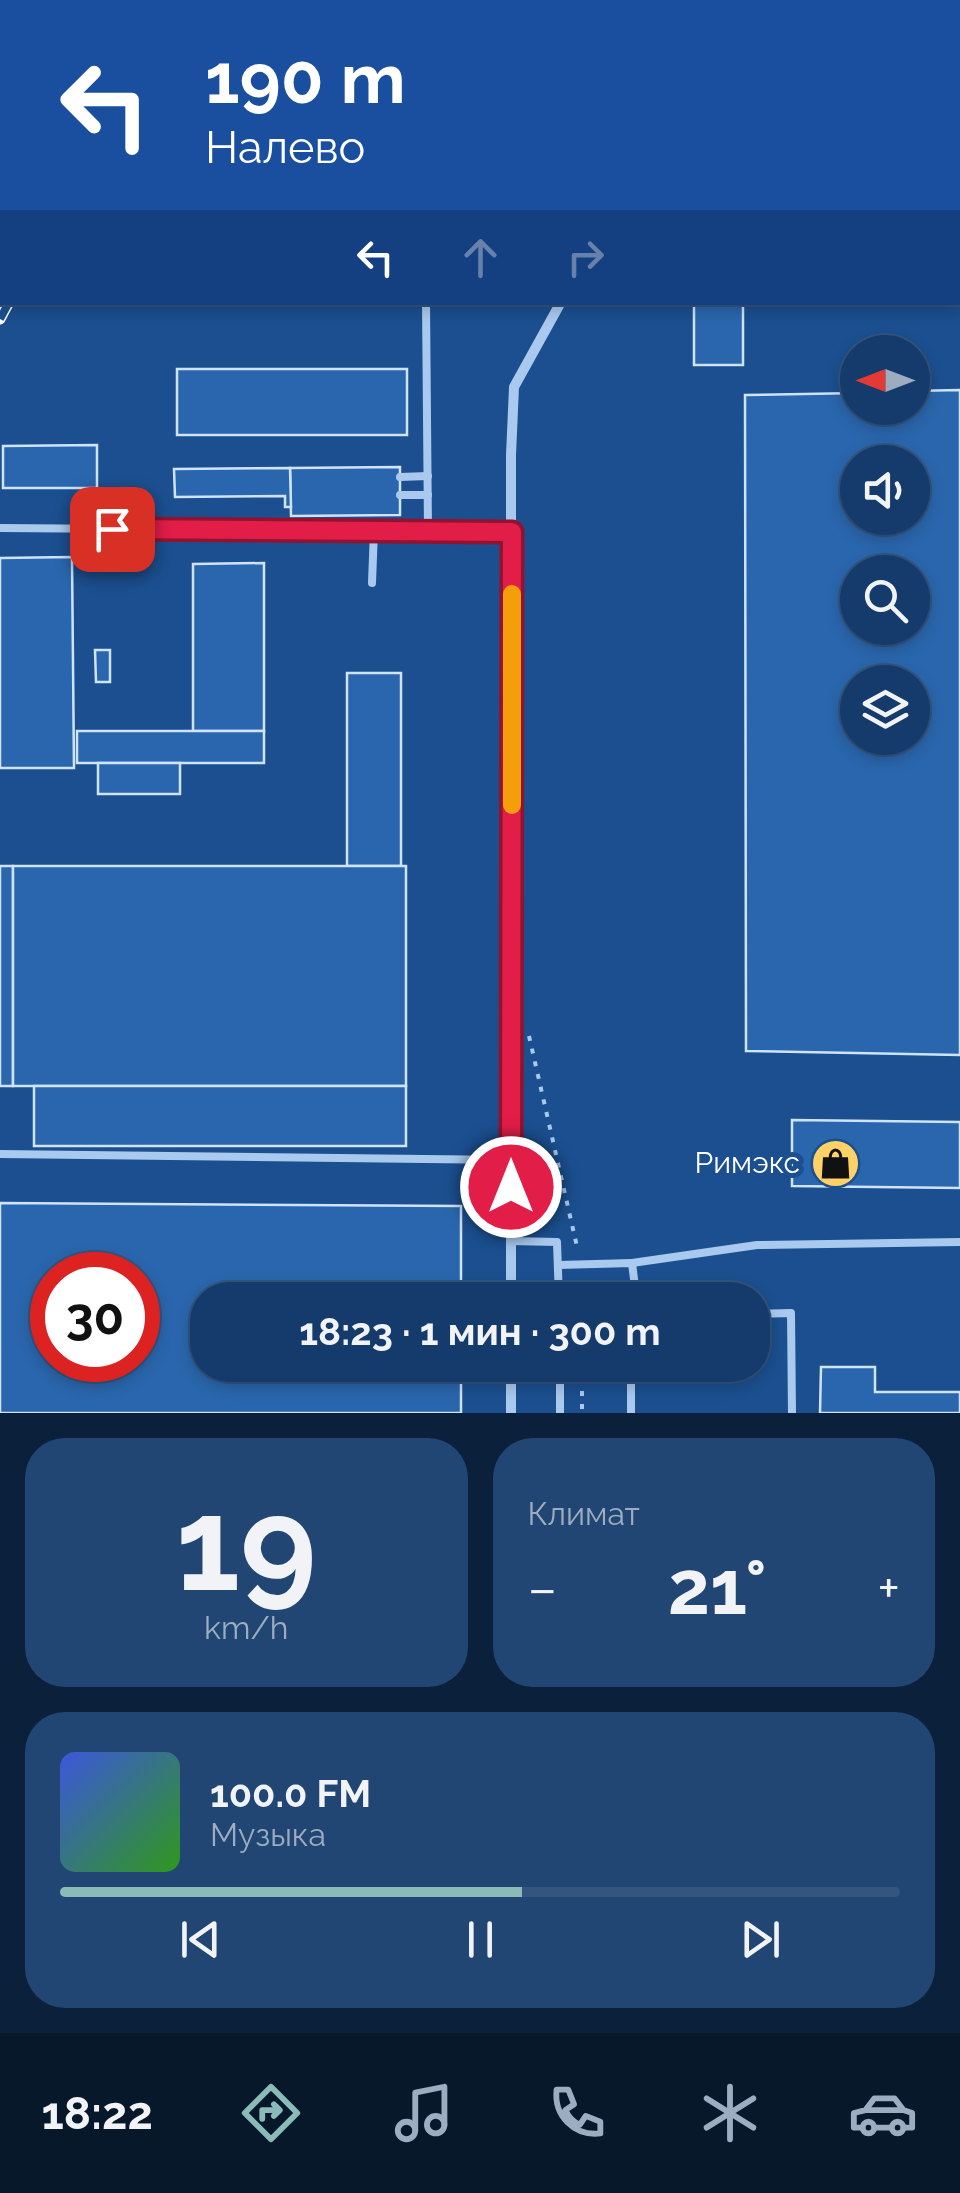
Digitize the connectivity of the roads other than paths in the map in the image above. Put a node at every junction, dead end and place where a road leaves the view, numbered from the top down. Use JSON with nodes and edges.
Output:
{"nodes":[{"id":1,"x":426,"y":305,"type":"edge"},
{"id":2,"x":559,"y":305,"type":"edge"},
{"id":3,"x":428,"y":476,"type":"junction"},
{"id":4,"x":400,"y":477,"type":"dead end"},
{"id":5,"x":400,"y":496,"type":"dead end"},
{"id":6,"x":428,"y":496,"type":"junction"},
{"id":7,"x":0,"y":528,"type":"edge"},
{"id":8,"x":374,"y":530,"type":"junction"},
{"id":9,"x":428,"y":531,"type":"junction"},
{"id":10,"x":512,"y":532,"type":"junction"},
{"id":11,"x":372,"y":583,"type":"dead end"},
{"id":12,"x":0,"y":1154,"type":"edge"},
{"id":13,"x":511,"y":1160,"type":"junction"},
{"id":14,"x":511,"y":1241,"type":"junction"},
{"id":15,"x":960,"y":1242,"type":"edge"},
{"id":16,"x":632,"y":1263,"type":"junction"},
{"id":17,"x":558,"y":1265,"type":"junction"},
{"id":18,"x":511,"y":1282,"type":"edge"},
{"id":19,"x":558,"y":1282,"type":"edge"},
{"id":20,"x":635,"y":1282,"type":"edge"},
{"id":21,"x":770,"y":1314,"type":"edge"},
{"id":22,"x":511,"y":1382,"type":"edge"},
{"id":23,"x":560,"y":1382,"type":"edge"},
{"id":24,"x":630,"y":1382,"type":"edge"},
{"id":25,"x":511,"y":1413,"type":"edge"},
{"id":26,"x":560,"y":1413,"type":"edge"},
{"id":27,"x":631,"y":1413,"type":"edge"},
{"id":28,"x":792,"y":1413,"type":"edge"}],
"edges":[{"from":1,"to":3,"type":"lane"},
{"from":2,"to":10,"type":"street"},
{"from":3,"to":4,"type":"lane"},
{"from":3,"to":6,"type":"lane"},
{"from":5,"to":6,"type":"lane"},
{"from":6,"to":9,"type":"lane"},
{"from":7,"to":8,"type":"lane"},
{"from":8,"to":9,"type":"lane"},
{"from":8,"to":11,"type":"lane"},
{"from":9,"to":10,"type":"lane"},
{"from":10,"to":13,"type":"street"},
{"from":12,"to":13,"type":"lane"},
{"from":13,"to":14,"type":"street"},
{"from":14,"to":17,"type":"lane"},
{"from":14,"to":18,"type":"street"},
{"from":15,"to":16,"type":"lane"},
{"from":16,"to":17,"type":"lane"},
{"from":16,"to":20,"type":"lane"},
{"from":17,"to":19,"type":"lane"},
{"from":21,"to":28,"type":"lane"},
{"from":22,"to":25,"type":"street"},
{"from":23,"to":26,"type":"lane"},
{"from":24,"to":27,"type":"lane"}]}
